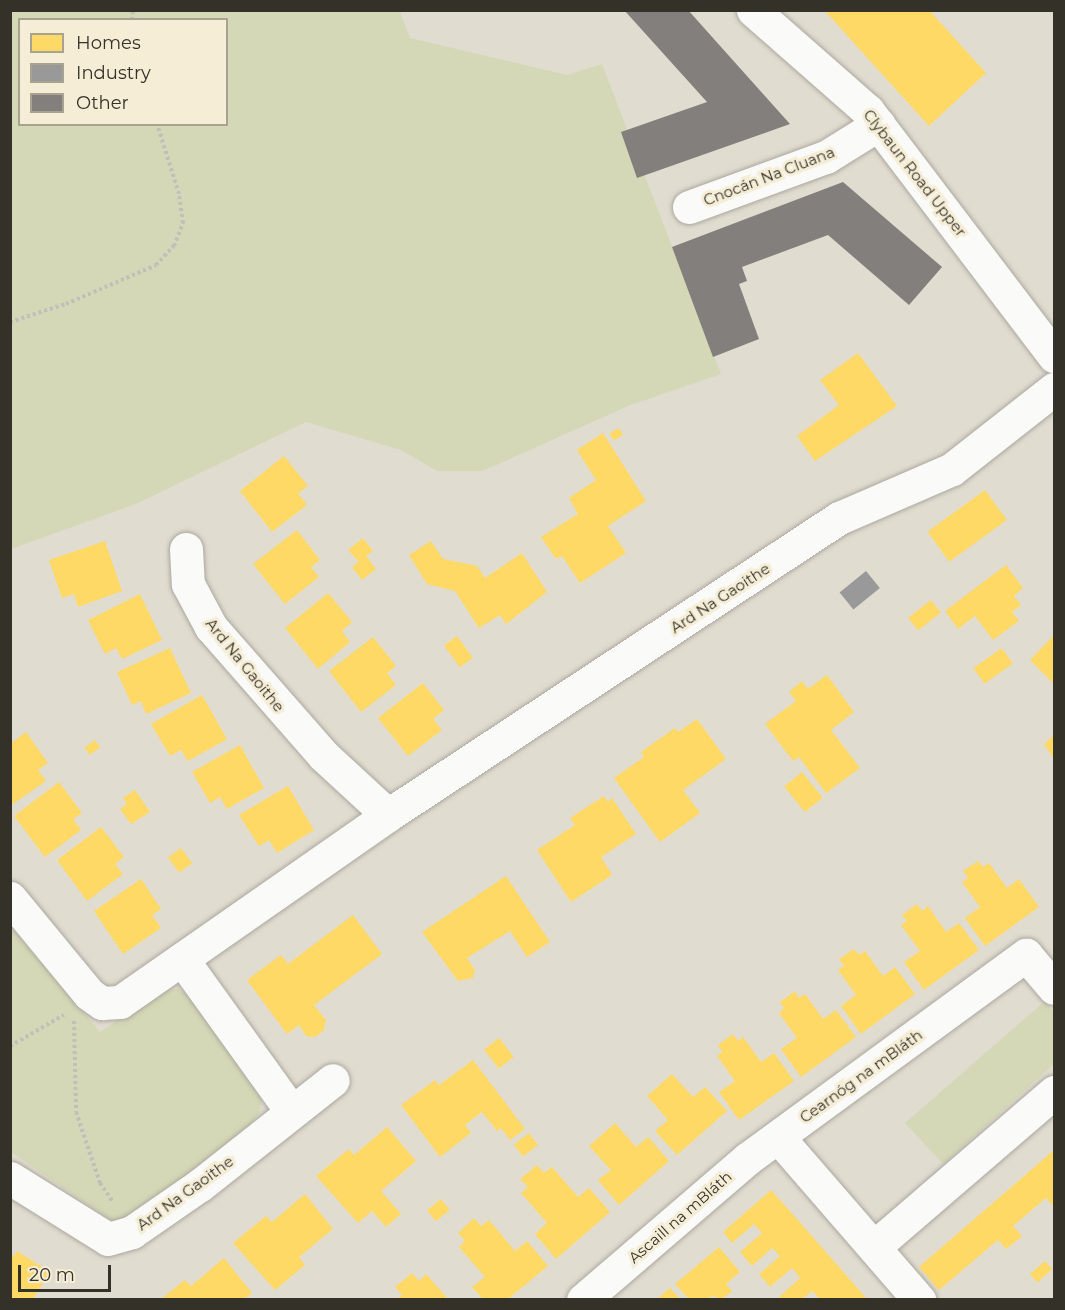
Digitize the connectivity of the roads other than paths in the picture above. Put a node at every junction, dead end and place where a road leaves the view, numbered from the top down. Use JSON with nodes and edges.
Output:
{"nodes":[{"id":1,"x":753,"y":10,"type":"edge"},
{"id":2,"x":879,"y":124,"type":"junction"},
{"id":3,"x":689,"y":207,"type":"dead end"},
{"id":4,"x":1054,"y":356,"type":"edge"},
{"id":5,"x":1054,"y":389,"type":"edge"},
{"id":6,"x":186,"y":549,"type":"dead end"},
{"id":7,"x":388,"y":815,"type":"junction"},
{"id":8,"x":10,"y":898,"type":"edge"},
{"id":9,"x":182,"y":959,"type":"junction"},
{"id":10,"x":1054,"y":988,"type":"edge"},
{"id":11,"x":333,"y":1080,"type":"dead end"},
{"id":12,"x":1054,"y":1092,"type":"edge"},
{"id":13,"x":292,"y":1112,"type":"junction"},
{"id":14,"x":778,"y":1137,"type":"junction"},
{"id":15,"x":10,"y":1178,"type":"edge"},
{"id":16,"x":874,"y":1247,"type":"junction"},
{"id":17,"x":583,"y":1299,"type":"edge"},
{"id":18,"x":919,"y":1299,"type":"edge"}],
"edges":[{"from":1,"to":2,"type":"street","name":"Clybaun Road Upper"},
{"from":2,"to":3,"type":"street","name":"Cnocán Na Cluana"},
{"from":2,"to":4,"type":"street","name":"Clybaun Road Upper"},
{"from":5,"to":7,"type":"street","name":"Ard Na Gaoithe"},
{"from":6,"to":7,"type":"street","name":"Ard Na Gaoithe"},
{"from":7,"to":9,"type":"street","name":"Ard Na Gaoithe"},
{"from":8,"to":9,"type":"street","name":"Ard Na Gaoithe"},
{"from":9,"to":13,"type":"street"},
{"from":10,"to":14,"type":"street","name":"Cearnóg na mBláth"},
{"from":11,"to":13,"type":"street","name":"Ard Na Gaoithe"},
{"from":12,"to":16,"type":"street"},
{"from":13,"to":15,"type":"street","name":"Ard Na Gaoithe"},
{"from":14,"to":16,"type":"street"},
{"from":14,"to":17,"type":"street","name":"Ascaill na mBláth"},
{"from":16,"to":18,"type":"street"}]}
